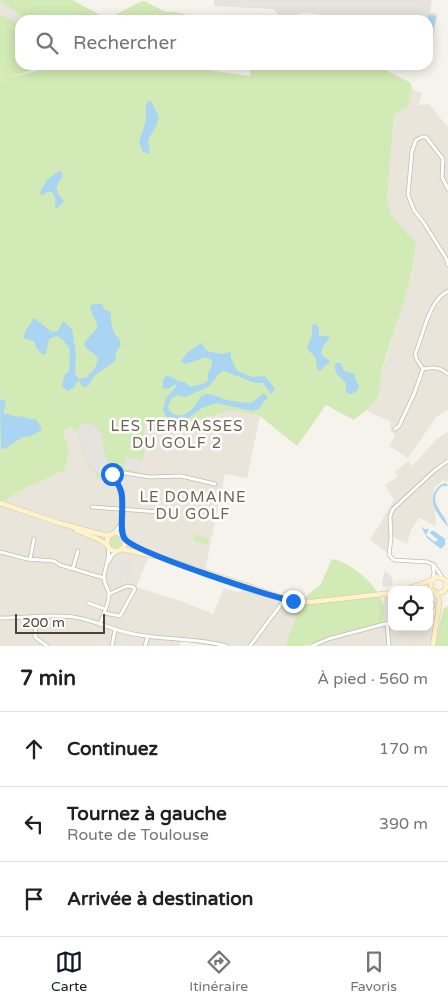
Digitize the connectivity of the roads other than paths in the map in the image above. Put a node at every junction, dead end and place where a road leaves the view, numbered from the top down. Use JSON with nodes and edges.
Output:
{"nodes":[{"id":1,"x":448,"y":189,"type":"edge"},
{"id":2,"x":448,"y":263,"type":"edge"},
{"id":3,"x":448,"y":291,"type":"edge"},
{"id":4,"x":423,"y":369,"type":"junction"},
{"id":5,"x":448,"y":374,"type":"edge"},
{"id":6,"x":395,"y":429,"type":"dead end"},
{"id":7,"x":448,"y":461,"type":"edge"},
{"id":8,"x":215,"y":484,"type":"dead end"},
{"id":9,"x":0,"y":503,"type":"edge"},
{"id":10,"x":92,"y":507,"type":"dead end"},
{"id":11,"x":124,"y":509,"type":"junction"},
{"id":12,"x":159,"y":512,"type":"dead end"},
{"id":13,"x":122,"y":521,"type":"junction"},
{"id":14,"x":59,"y":522,"type":"junction"},
{"id":15,"x":112,"y":534,"type":"junction"},
{"id":16,"x":124,"y":538,"type":"junction"},
{"id":17,"x":34,"y":539,"type":"dead end"},
{"id":18,"x":108,"y":546,"type":"junction"},
{"id":19,"x":120,"y":550,"type":"junction"},
{"id":20,"x":78,"y":551,"type":"dead end"},
{"id":21,"x":0,"y":552,"type":"edge"},
{"id":22,"x":160,"y":557,"type":"junction"},
{"id":23,"x":30,"y":559,"type":"junction"},
{"id":24,"x":109,"y":561,"type":"junction"},
{"id":25,"x":431,"y":563,"type":"junction"},
{"id":26,"x":73,"y":568,"type":"junction"},
{"id":27,"x":104,"y":578,"type":"junction"},
{"id":28,"x":432,"y":579,"type":"junction"},
{"id":29,"x":445,"y":580,"type":"edge"},
{"id":30,"x":414,"y":586,"type":"edge"},
{"id":31,"x":430,"y":586,"type":"edge"},
{"id":32,"x":445,"y":590,"type":"edge"},
{"id":33,"x":388,"y":592,"type":"edge"},
{"id":34,"x":433,"y":593,"type":"edge"},
{"id":35,"x":109,"y":594,"type":"junction"},
{"id":36,"x":285,"y":600,"type":"junction"},
{"id":37,"x":88,"y":603,"type":"dead end"},
{"id":38,"x":438,"y":608,"type":"junction"},
{"id":39,"x":105,"y":611,"type":"junction"},
{"id":40,"x":433,"y":611,"type":"edge"},
{"id":41,"x":37,"y":616,"type":"junction"},
{"id":42,"x":0,"y":618,"type":"edge"},
{"id":43,"x":100,"y":624,"type":"junction"},
{"id":44,"x":387,"y":624,"type":"joint"},
{"id":45,"x":437,"y":624,"type":"junction"},
{"id":46,"x":115,"y":630,"type":"junction"},
{"id":47,"x":148,"y":636,"type":"junction"},
{"id":48,"x":47,"y":646,"type":"edge"},
{"id":49,"x":112,"y":646,"type":"edge"},
{"id":50,"x":145,"y":646,"type":"edge"},
{"id":51,"x":226,"y":646,"type":"edge"},
{"id":52,"x":250,"y":646,"type":"edge"},
{"id":53,"x":312,"y":646,"type":"edge"},
{"id":54,"x":389,"y":646,"type":"edge"},
{"id":55,"x":433,"y":646,"type":"edge"}],
"edges":[{"from":1,"to":2,"type":"street"},
{"from":3,"to":4,"type":"street"},
{"from":4,"to":5,"type":"street"},
{"from":4,"to":6,"type":"street"},
{"from":7,"to":25,"type":"street"},
{"from":8,"to":11,"type":"street"},
{"from":9,"to":14,"type":"main road"},
{"from":10,"to":11,"type":"street"},
{"from":11,"to":12,"type":"street"},
{"from":11,"to":13,"type":"street"},
{"from":13,"to":15,"type":"street"},
{"from":13,"to":16,"type":"street"},
{"from":14,"to":15,"type":"main road"},
{"from":14,"to":18,"type":"main road"},
{"from":15,"to":16,"type":"main road"},
{"from":15,"to":18,"type":"main road"},
{"from":16,"to":19,"type":"main road"},
{"from":16,"to":22,"type":"main road"},
{"from":17,"to":23,"type":"street"},
{"from":18,"to":19,"type":"main road"},
{"from":18,"to":24,"type":"street"},
{"from":19,"to":22,"type":"main road"},
{"from":19,"to":24,"type":"street"},
{"from":20,"to":26,"type":"street"},
{"from":21,"to":23,"type":"street"},
{"from":22,"to":36,"type":"main road"},
{"from":23,"to":26,"type":"street"},
{"from":24,"to":27,"type":"street"},
{"from":25,"to":28,"type":"street"},
{"from":25,"to":29,"type":"street"},
{"from":26,"to":27,"type":"street"},
{"from":27,"to":35,"type":"street"},
{"from":28,"to":29,"type":"main road"},
{"from":28,"to":30,"type":"main road"},
{"from":28,"to":31,"type":"main road"},
{"from":29,"to":32,"type":"main road"},
{"from":32,"to":45,"type":"main road"},
{"from":33,"to":36,"type":"main road"},
{"from":34,"to":38,"type":"main road"},
{"from":35,"to":39,"type":"street"},
{"from":35,"to":39,"type":"street"},
{"from":36,"to":52,"type":"street"},
{"from":37,"to":39,"type":"street"},
{"from":38,"to":40,"type":"street"},
{"from":38,"to":45,"type":"main road"},
{"from":39,"to":43,"type":"street"},
{"from":41,"to":42,"type":"street"},
{"from":41,"to":43,"type":"street"},
{"from":41,"to":48,"type":"street"},
{"from":43,"to":46,"type":"street"},
{"from":44,"to":53,"type":"street"},
{"from":44,"to":54,"type":"street"},
{"from":45,"to":55,"type":"main road"},
{"from":46,"to":47,"type":"street"},
{"from":46,"to":49,"type":"street"},
{"from":47,"to":50,"type":"street"},
{"from":47,"to":51,"type":"street"}]}
